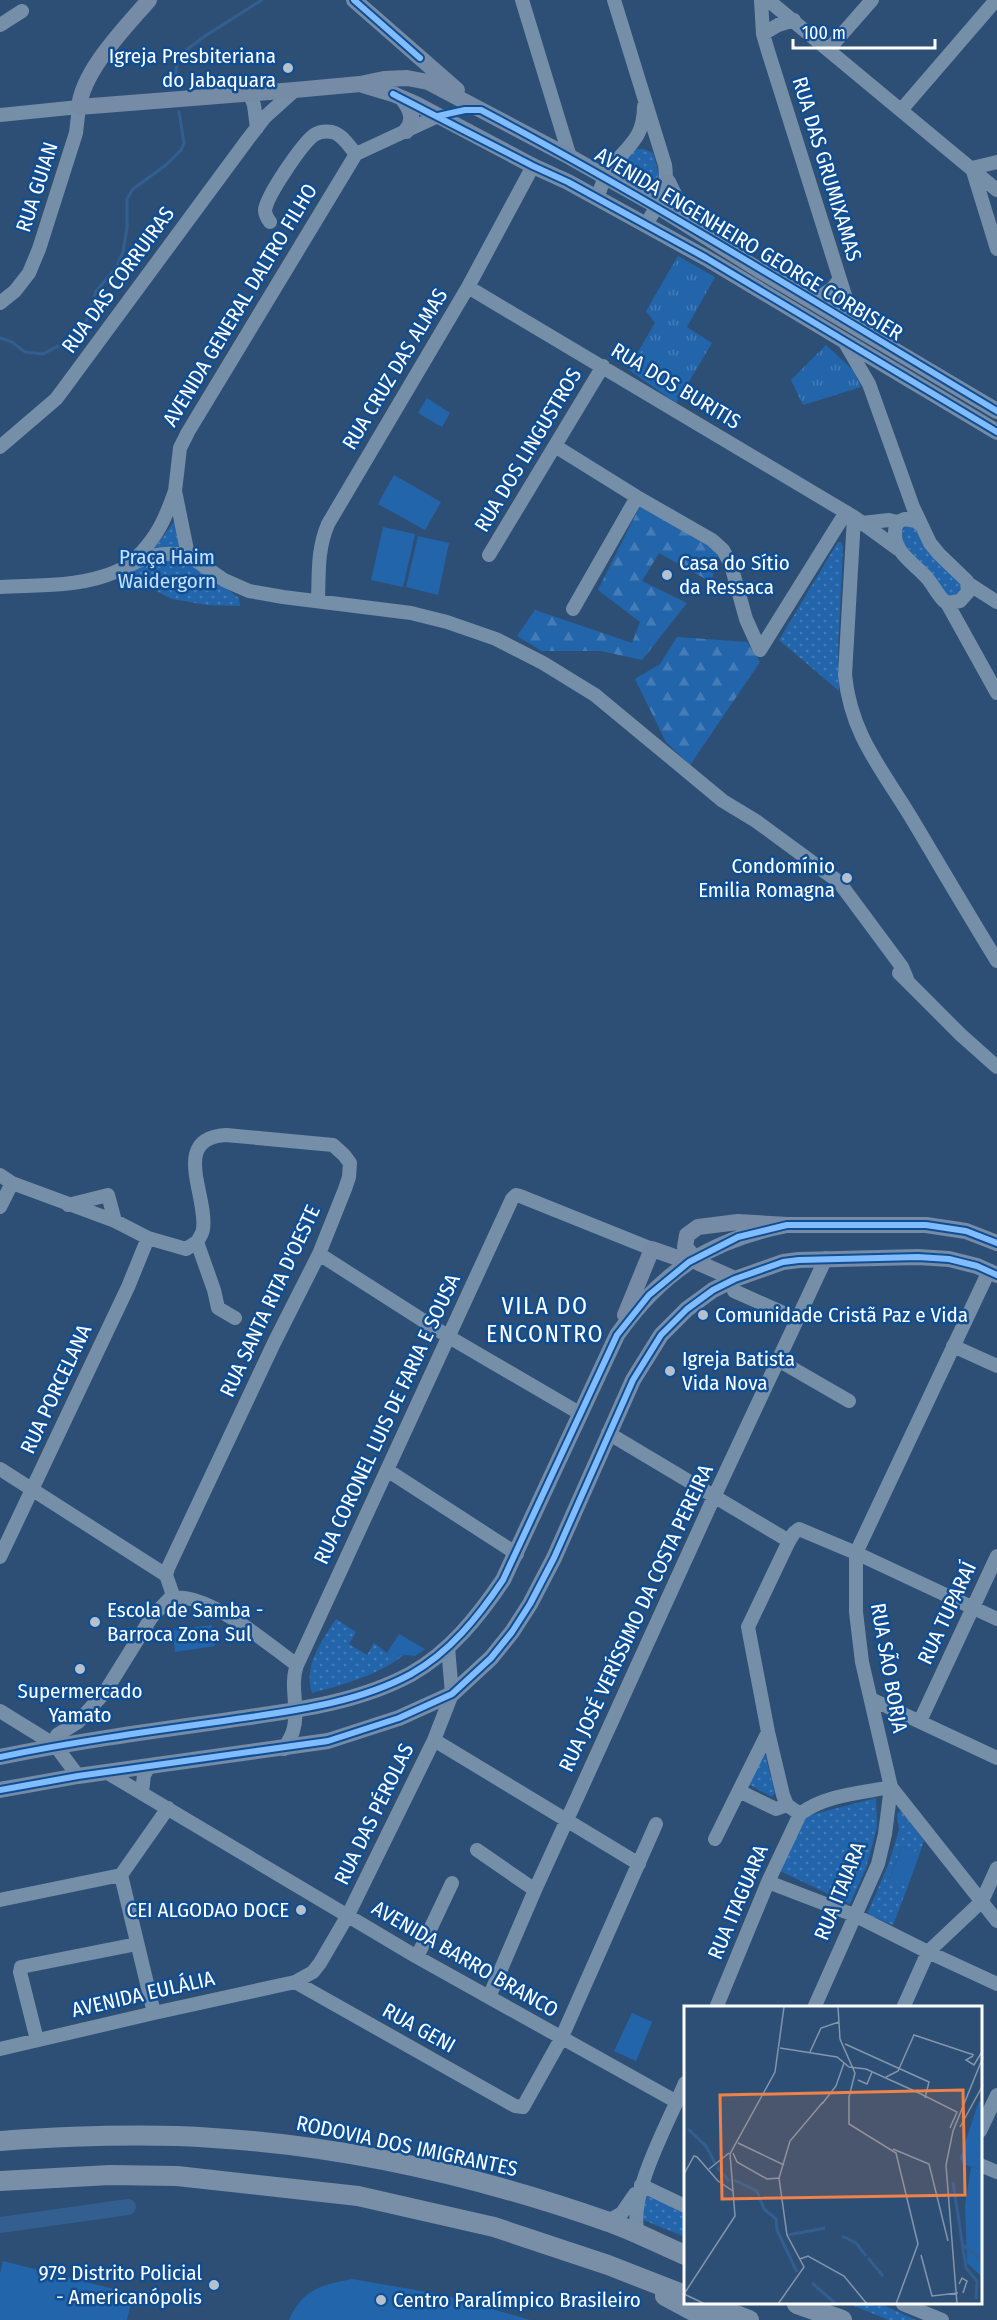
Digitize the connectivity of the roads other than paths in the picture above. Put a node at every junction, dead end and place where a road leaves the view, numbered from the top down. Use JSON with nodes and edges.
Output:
{"nodes":[{"id":1,"x":149,"y":0,"type":"edge"},
{"id":2,"x":354,"y":0,"type":"edge"},
{"id":3,"x":522,"y":0,"type":"edge"},
{"id":4,"x":614,"y":0,"type":"edge"},
{"id":5,"x":761,"y":0,"type":"edge"},
{"id":6,"x":768,"y":0,"type":"edge"},
{"id":7,"x":872,"y":0,"type":"edge"},
{"id":8,"x":996,"y":0,"type":"edge"},
{"id":9,"x":22,"y":11,"type":"dead end"},
{"id":10,"x":794,"y":20,"type":"junction"},
{"id":11,"x":0,"y":25,"type":"edge"},
{"id":12,"x":763,"y":34,"type":"junction"},
{"id":13,"x":829,"y":49,"type":"junction"},
{"id":14,"x":360,"y":84,"type":"junction"},
{"id":15,"x":295,"y":90,"type":"junction"},
{"id":16,"x":249,"y":93,"type":"junction"},
{"id":17,"x":402,"y":98,"type":"junction"},
{"id":18,"x":644,"y":98,"type":"junction"},
{"id":19,"x":79,"y":107,"type":"junction"},
{"id":20,"x":902,"y":109,"type":"junction"},
{"id":21,"x":481,"y":110,"type":"junction"},
{"id":22,"x":0,"y":115,"type":"edge"},
{"id":23,"x":438,"y":116,"type":"junction"},
{"id":24,"x":257,"y":128,"type":"junction"},
{"id":25,"x":406,"y":131,"type":"junction"},
{"id":26,"x":635,"y":141,"type":"junction"},
{"id":27,"x":660,"y":151,"type":"junction"},
{"id":28,"x":356,"y":154,"type":"junction"},
{"id":29,"x":570,"y":157,"type":"junction"},
{"id":30,"x":997,"y":162,"type":"edge"},
{"id":31,"x":533,"y":166,"type":"junction"},
{"id":32,"x":972,"y":168,"type":"junction"},
{"id":33,"x":605,"y":178,"type":"junction"},
{"id":34,"x":668,"y":182,"type":"junction"},
{"id":35,"x":997,"y":190,"type":"edge"},
{"id":36,"x":597,"y":198,"type":"junction"},
{"id":37,"x":657,"y":206,"type":"junction"},
{"id":38,"x":270,"y":222,"type":"dead end"},
{"id":39,"x":646,"y":224,"type":"junction"},
{"id":40,"x":711,"y":238,"type":"junction"},
{"id":41,"x":997,"y":249,"type":"edge"},
{"id":42,"x":839,"y":280,"type":"junction"},
{"id":43,"x":468,"y":287,"type":"junction"},
{"id":44,"x":812,"y":302,"type":"junction"},
{"id":45,"x":0,"y":303,"type":"edge"},
{"id":46,"x":855,"y":327,"type":"junction"},
{"id":47,"x":844,"y":341,"type":"junction"},
{"id":48,"x":880,"y":362,"type":"junction"},
{"id":49,"x":603,"y":366,"type":"junction"},
{"id":50,"x":869,"y":384,"type":"junction"},
{"id":51,"x":997,"y":411,"type":"edge"},
{"id":52,"x":997,"y":432,"type":"edge"},
{"id":53,"x":555,"y":446,"type":"junction"},
{"id":54,"x":0,"y":447,"type":"edge"},
{"id":55,"x":904,"y":483,"type":"junction"},
{"id":56,"x":175,"y":491,"type":"junction"},
{"id":57,"x":637,"y":497,"type":"junction"},
{"id":58,"x":854,"y":517,"type":"junction"},
{"id":59,"x":900,"y":521,"type":"junction"},
{"id":60,"x":922,"y":526,"type":"junction"},
{"id":61,"x":898,"y":549,"type":"junction"},
{"id":62,"x":188,"y":555,"type":"junction"},
{"id":63,"x":489,"y":555,"type":"dead end"},
{"id":64,"x":130,"y":564,"type":"junction"},
{"id":65,"x":0,"y":587,"type":"edge"},
{"id":66,"x":968,"y":588,"type":"junction"},
{"id":67,"x":318,"y":601,"type":"junction"},
{"id":68,"x":997,"y":602,"type":"edge"},
{"id":69,"x":948,"y":603,"type":"junction"},
{"id":70,"x":573,"y":609,"type":"dead end"},
{"id":71,"x":997,"y":693,"type":"edge"},
{"id":72,"x":995,"y":953,"type":"edge"},
{"id":73,"x":997,"y":1067,"type":"edge"},
{"id":74,"x":0,"y":1175,"type":"edge"},
{"id":75,"x":12,"y":1183,"type":"junction"},
{"id":76,"x":68,"y":1205,"type":"junction"},
{"id":77,"x":0,"y":1207,"type":"edge"},
{"id":78,"x":115,"y":1221,"type":"junction"},
{"id":79,"x":787,"y":1226,"type":"junction"},
{"id":80,"x":148,"y":1238,"type":"junction"},
{"id":81,"x":197,"y":1242,"type":"junction"},
{"id":82,"x":997,"y":1243,"type":"edge"},
{"id":83,"x":652,"y":1249,"type":"junction"},
{"id":84,"x":319,"y":1254,"type":"junction"},
{"id":85,"x":826,"y":1258,"type":"junction"},
{"id":86,"x":691,"y":1261,"type":"junction"},
{"id":87,"x":993,"y":1273,"type":"edge"},
{"id":88,"x":735,"y":1285,"type":"junction"},
{"id":89,"x":235,"y":1318,"type":"dead end"},
{"id":90,"x":797,"y":1319,"type":"junction"},
{"id":91,"x":617,"y":1335,"type":"junction"},
{"id":92,"x":449,"y":1337,"type":"junction"},
{"id":93,"x":952,"y":1346,"type":"junction"},
{"id":94,"x":778,"y":1360,"type":"junction"},
{"id":95,"x":997,"y":1366,"type":"edge"},
{"id":96,"x":849,"y":1401,"type":"dead end"},
{"id":97,"x":581,"y":1414,"type":"junction"},
{"id":98,"x":608,"y":1433,"type":"junction"},
{"id":99,"x":0,"y":1469,"type":"edge"},
{"id":100,"x":387,"y":1470,"type":"junction"},
{"id":101,"x":32,"y":1489,"type":"junction"},
{"id":102,"x":714,"y":1497,"type":"junction"},
{"id":103,"x":789,"y":1541,"type":"junction"},
{"id":104,"x":856,"y":1552,"type":"junction"},
{"id":105,"x":517,"y":1554,"type":"junction"},
{"id":106,"x":997,"y":1556,"type":"edge"},
{"id":107,"x":0,"y":1557,"type":"edge"},
{"id":108,"x":166,"y":1575,"type":"junction"},
{"id":109,"x":174,"y":1598,"type":"junction"},
{"id":110,"x":972,"y":1607,"type":"junction"},
{"id":111,"x":997,"y":1618,"type":"edge"},
{"id":112,"x":448,"y":1647,"type":"junction"},
{"id":113,"x":297,"y":1665,"type":"junction"},
{"id":114,"x":452,"y":1694,"type":"junction"},
{"id":115,"x":871,"y":1699,"type":"junction"},
{"id":116,"x":295,"y":1710,"type":"junction"},
{"id":117,"x":0,"y":1711,"type":"edge"},
{"id":118,"x":920,"y":1721,"type":"junction"},
{"id":119,"x":768,"y":1732,"type":"junction"},
{"id":120,"x":434,"y":1740,"type":"junction"},
{"id":121,"x":55,"y":1745,"type":"junction"},
{"id":122,"x":284,"y":1749,"type":"junction"},
{"id":123,"x":0,"y":1757,"type":"edge"},
{"id":124,"x":997,"y":1758,"type":"edge"},
{"id":125,"x":149,"y":1766,"type":"junction"},
{"id":126,"x":106,"y":1772,"type":"junction"},
{"id":127,"x":78,"y":1776,"type":"junction"},
{"id":128,"x":891,"y":1787,"type":"junction"},
{"id":129,"x":0,"y":1790,"type":"edge"},
{"id":130,"x":739,"y":1791,"type":"junction"},
{"id":131,"x":142,"y":1793,"type":"junction"},
{"id":132,"x":787,"y":1805,"type":"junction"},
{"id":133,"x":168,"y":1808,"type":"junction"},
{"id":134,"x":800,"y":1814,"type":"junction"},
{"id":135,"x":567,"y":1821,"type":"junction"},
{"id":136,"x":656,"y":1824,"type":"dead end"},
{"id":137,"x":715,"y":1839,"type":"dead end"},
{"id":138,"x":477,"y":1850,"type":"dead end"},
{"id":139,"x":639,"y":1864,"type":"junction"},
{"id":140,"x":997,"y":1868,"type":"edge"},
{"id":141,"x":121,"y":1875,"type":"junction"},
{"id":142,"x":768,"y":1882,"type":"junction"},
{"id":143,"x":452,"y":1883,"type":"dead end"},
{"id":144,"x":535,"y":1890,"type":"junction"},
{"id":145,"x":0,"y":1900,"type":"edge"},
{"id":146,"x":982,"y":1901,"type":"junction"},
{"id":147,"x":348,"y":1915,"type":"junction"},
{"id":148,"x":854,"y":1915,"type":"junction"},
{"id":149,"x":997,"y":1921,"type":"edge"},
{"id":150,"x":136,"y":1944,"type":"junction"},
{"id":151,"x":928,"y":1952,"type":"junction"},
{"id":152,"x":417,"y":1957,"type":"junction"},
{"id":153,"x":295,"y":1982,"type":"junction"},
{"id":154,"x":997,"y":1984,"type":"edge"},
{"id":155,"x":489,"y":1997,"type":"junction"},
{"id":156,"x":717,"y":2006,"type":"edge"},
{"id":157,"x":815,"y":2006,"type":"edge"},
{"id":158,"x":904,"y":2006,"type":"edge"},
{"id":159,"x":154,"y":2013,"type":"junction"},
{"id":160,"x":561,"y":2039,"type":"junction"},
{"id":161,"x":38,"y":2040,"type":"junction"},
{"id":162,"x":0,"y":2049,"type":"edge"},
{"id":163,"x":684,"y":2086,"type":"edge"},
{"id":164,"x":997,"y":2095,"type":"edge"},
{"id":165,"x":677,"y":2102,"type":"junction"},
{"id":166,"x":982,"y":2129,"type":"edge"},
{"id":167,"x":0,"y":2141,"type":"edge"},
{"id":168,"x":982,"y":2165,"type":"edge"},
{"id":169,"x":997,"y":2172,"type":"edge"},
{"id":170,"x":0,"y":2181,"type":"edge"},
{"id":171,"x":641,"y":2185,"type":"junction"},
{"id":172,"x":684,"y":2206,"type":"edge"},
{"id":173,"x":608,"y":2222,"type":"junction"},
{"id":174,"x":638,"y":2234,"type":"junction"},
{"id":175,"x":684,"y":2255,"type":"edge"},
{"id":176,"x":608,"y":2265,"type":"junction"},
{"id":177,"x":684,"y":2295,"type":"edge"},
{"id":178,"x":711,"y":2305,"type":"edge"},
{"id":179,"x":804,"y":2305,"type":"edge"},
{"id":180,"x":905,"y":2305,"type":"edge"},
{"id":181,"x":710,"y":2320,"type":"edge"},
{"id":182,"x":749,"y":2320,"type":"edge"},
{"id":183,"x":842,"y":2320,"type":"edge"},
{"id":184,"x":942,"y":2320,"type":"edge"}],
"edges":[{"from":1,"to":19,"type":"main road"},
{"from":2,"to":21,"type":"main road"},
{"from":3,"to":29,"type":"street"},
{"from":4,"to":18,"type":"street"},
{"from":5,"to":12,"type":"street","name":"RUA DAS GRUMIXAMAS"},
{"from":6,"to":10,"type":"street"},
{"from":7,"to":13,"type":"street"},
{"from":8,"to":20,"type":"street"},
{"from":9,"to":11,"type":"street"},
{"from":10,"to":12,"type":"street"},
{"from":10,"to":13,"type":"street"},
{"from":12,"to":42,"type":"street","name":"RUA DAS GRUMIXAMAS"},
{"from":13,"to":20,"type":"street"},
{"from":14,"to":15,"type":"main road"},
{"from":14,"to":17,"type":"main road","name":"AVENIDA ENGENHEIRO GEORGE CORBISIER"},
{"from":14,"to":21,"type":"main road","name":"AVENIDA ENGENHEIRO GEORGE CORBISIER"},
{"from":15,"to":16,"type":"main road"},
{"from":15,"to":24,"type":"street","name":"RUA DAS CORRUIRAS"},
{"from":16,"to":19,"type":"main road"},
{"from":16,"to":24,"type":"street"},
{"from":17,"to":23,"type":"main road","name":"AVENIDA ENGENHEIRO GEORGE CORBISIER"},
{"from":17,"to":25,"type":"main road"},
{"from":18,"to":26,"type":"street"},
{"from":18,"to":27,"type":"street"},
{"from":19,"to":22,"type":"street"},
{"from":19,"to":45,"type":"street","name":"RUA GUIAN"},
{"from":20,"to":32,"type":"street"},
{"from":21,"to":23,"type":"main road"},
{"from":21,"to":29,"type":"main road","name":"AVENIDA ENGENHEIRO GEORGE CORBISIER"},
{"from":23,"to":25,"type":"street"},
{"from":23,"to":31,"type":"main road","name":"AVENIDA ENGENHEIRO GEORGE CORBISIER"},
{"from":24,"to":54,"type":"street","name":"RUA DAS CORRUIRAS"},
{"from":25,"to":28,"type":"street"},
{"from":26,"to":27,"type":"street"},
{"from":26,"to":33,"type":"street"},
{"from":27,"to":34,"type":"street"},
{"from":28,"to":38,"type":"street","name":"AVENIDA GENERAL DALTRO FILHO"},
{"from":28,"to":56,"type":"street","name":"AVENIDA GENERAL DALTRO FILHO"},
{"from":29,"to":33,"type":"main road","name":"AVENIDA ENGENHEIRO GEORGE CORBISIER"},
{"from":30,"to":32,"type":"street"},
{"from":31,"to":36,"type":"main road","name":"AVENIDA ENGENHEIRO GEORGE CORBISIER"},
{"from":31,"to":43,"type":"street","name":"RUA CRUZ DAS ALMAS"},
{"from":32,"to":35,"type":"street"},
{"from":32,"to":41,"type":"street"},
{"from":33,"to":36,"type":"street","name":"AVENIDA ENGENHEIRO GEORGE CORBISIER"},
{"from":33,"to":37,"type":"main road","name":"AVENIDA ENGENHEIRO GEORGE CORBISIER"},
{"from":34,"to":37,"type":"street"},
{"from":34,"to":40,"type":"main road"},
{"from":36,"to":39,"type":"main road","name":"AVENIDA ENGENHEIRO GEORGE CORBISIER"},
{"from":37,"to":39,"type":"street","name":"AVENIDA ENGENHEIRO GEORGE CORBISIER"},
{"from":37,"to":40,"type":"main road","name":"AVENIDA ENGENHEIRO GEORGE CORBISIER"},
{"from":39,"to":47,"type":"main road","name":"AVENIDA ENGENHEIRO GEORGE CORBISIER"},
{"from":40,"to":44,"type":"main road","name":"AVENIDA ENGENHEIRO GEORGE CORBISIER"},
{"from":42,"to":44,"type":"street","name":"RUA DAS GRUMIXAMAS"},
{"from":42,"to":46,"type":"street","name":"RUA DAS GRUMIXAMAS"},
{"from":43,"to":49,"type":"street","name":"RUA DOS BURITIS"},
{"from":43,"to":67,"type":"street","name":"RUA CRUZ DAS ALMAS"},
{"from":44,"to":46,"type":"main road","name":"AVENIDA ENGENHEIRO GEORGE CORBISIER"},
{"from":46,"to":51,"type":"main road","name":"AVENIDA ENGENHEIRO GEORGE CORBISIER"},
{"from":47,"to":48,"type":"main road","name":"AVENIDA ENGENHEIRO GEORGE CORBISIER"},
{"from":47,"to":50,"type":"street"},
{"from":48,"to":50,"type":"street"},
{"from":48,"to":52,"type":"main road","name":"AVENIDA ENGENHEIRO GEORGE CORBISIER"},
{"from":49,"to":53,"type":"street","name":"RUA DOS LINGUSTROS"},
{"from":49,"to":58,"type":"street","name":"RUA DOS BURITIS"},
{"from":50,"to":55,"type":"street"},
{"from":53,"to":57,"type":"street"},
{"from":53,"to":63,"type":"street","name":"RUA DOS LINGUSTROS"},
{"from":55,"to":59,"type":"street"},
{"from":55,"to":60,"type":"street"},
{"from":56,"to":62,"type":"street","name":"AVENIDA GENERAL DALTRO FILHO"},
{"from":56,"to":64,"type":"street"},
{"from":57,"to":58,"type":"street"},
{"from":57,"to":70,"type":"street"},
{"from":58,"to":59,"type":"street"},
{"from":58,"to":61,"type":"street","name":"RUA DOS BURITIS"},
{"from":58,"to":72,"type":"street"},
{"from":59,"to":60,"type":"street"},
{"from":59,"to":61,"type":"street"},
{"from":60,"to":66,"type":"street"},
{"from":61,"to":69,"type":"street","name":"RUA DOS BURITIS"},
{"from":62,"to":64,"type":"street"},
{"from":62,"to":67,"type":"street"},
{"from":64,"to":65,"type":"street"},
{"from":66,"to":68,"type":"street"},
{"from":66,"to":69,"type":"street"},
{"from":67,"to":73,"type":"street"},
{"from":69,"to":71,"type":"street"},
{"from":74,"to":75,"type":"street"},
{"from":75,"to":76,"type":"street"},
{"from":75,"to":77,"type":"street"},
{"from":76,"to":78,"type":"street"},
{"from":76,"to":78,"type":"street"},
{"from":78,"to":80,"type":"street"},
{"from":79,"to":82,"type":"main road"},
{"from":79,"to":86,"type":"main road"},
{"from":79,"to":86,"type":"main road"},
{"from":80,"to":81,"type":"street"},
{"from":80,"to":101,"type":"street","name":"RUA PORCELANA"},
{"from":81,"to":84,"type":"street","name":"RUA SANTA RITA D'OESTE"},
{"from":81,"to":89,"type":"street"},
{"from":83,"to":86,"type":"main road"},
{"from":83,"to":91,"type":"main road"},
{"from":83,"to":92,"type":"street","name":"RUA CORONEL LUIS DE FARIA E SOUSA"},
{"from":84,"to":92,"type":"street"},
{"from":84,"to":108,"type":"street","name":"RUA SANTA RITA D'OESTE"},
{"from":85,"to":87,"type":"main road"},
{"from":85,"to":88,"type":"main road"},
{"from":85,"to":90,"type":"street","name":"RUA JOSÉ VERÍSSIMO DA COSTA PEREIRA"},
{"from":86,"to":88,"type":"main road"},
{"from":86,"to":91,"type":"main road"},
{"from":87,"to":93,"type":"street","name":"RUA SÃO BORJA"},
{"from":88,"to":90,"type":"street"},
{"from":88,"to":98,"type":"main road"},
{"from":90,"to":94,"type":"street","name":"RUA JOSÉ VERÍSSIMO DA COSTA PEREIRA"},
{"from":91,"to":97,"type":"main road"},
{"from":92,"to":97,"type":"street"},
{"from":92,"to":100,"type":"street","name":"RUA CORONEL LUIS DE FARIA E SOUSA"},
{"from":93,"to":95,"type":"street"},
{"from":93,"to":104,"type":"street","name":"RUA SÃO BORJA"},
{"from":94,"to":96,"type":"street"},
{"from":94,"to":102,"type":"street","name":"RUA JOSÉ VERÍSSIMO DA COSTA PEREIRA"},
{"from":97,"to":105,"type":"main road"},
{"from":98,"to":102,"type":"street"},
{"from":98,"to":114,"type":"main road"},
{"from":99,"to":101,"type":"street"},
{"from":100,"to":105,"type":"street"},
{"from":100,"to":113,"type":"street","name":"RUA CORONEL LUIS DE FARIA E SOUSA"},
{"from":101,"to":107,"type":"street","name":"RUA PORCELANA"},
{"from":101,"to":108,"type":"street"},
{"from":102,"to":103,"type":"street"},
{"from":102,"to":135,"type":"street","name":"RUA JOSÉ VERÍSSIMO DA COSTA PEREIRA"},
{"from":103,"to":104,"type":"street"},
{"from":103,"to":119,"type":"street"},
{"from":104,"to":110,"type":"street"},
{"from":104,"to":115,"type":"street","name":"RUA SÃO BORJA"},
{"from":105,"to":112,"type":"main road"},
{"from":106,"to":110,"type":"street","name":"RUA TUPARAÍ"},
{"from":108,"to":109,"type":"street"},
{"from":109,"to":113,"type":"street"},
{"from":109,"to":121,"type":"street"},
{"from":110,"to":111,"type":"street"},
{"from":110,"to":118,"type":"street","name":"RUA TUPARAÍ"},
{"from":112,"to":114,"type":"street","name":"RUA DAS PÉROLAS"},
{"from":112,"to":116,"type":"main road"},
{"from":113,"to":116,"type":"street","name":"RUA CORONEL LUIS DE FARIA E SOUSA"},
{"from":114,"to":120,"type":"street","name":"RUA DAS PÉROLAS"},
{"from":114,"to":122,"type":"main road"},
{"from":115,"to":118,"type":"street"},
{"from":115,"to":128,"type":"street","name":"RUA SÃO BORJA"},
{"from":116,"to":121,"type":"main road"},
{"from":116,"to":122,"type":"street","name":"RUA CORONEL LUIS DE FARIA E SOUSA"},
{"from":117,"to":121,"type":"street"},
{"from":118,"to":124,"type":"street"},
{"from":119,"to":130,"type":"street"},
{"from":119,"to":132,"type":"street"},
{"from":120,"to":135,"type":"street"},
{"from":120,"to":147,"type":"street","name":"RUA DAS PÉROLAS"},
{"from":121,"to":123,"type":"main road"},
{"from":121,"to":127,"type":"street"},
{"from":122,"to":125,"type":"main road"},
{"from":125,"to":126,"type":"main road"},
{"from":125,"to":131,"type":"street"},
{"from":126,"to":127,"type":"main road"},
{"from":126,"to":131,"type":"street","name":"AVENIDA BARRO BRANCO"},
{"from":127,"to":129,"type":"main road"},
{"from":128,"to":134,"type":"street"},
{"from":128,"to":146,"type":"street","name":"RUA SÃO BORJA"},
{"from":128,"to":148,"type":"street","name":"RUA ITAIARA"},
{"from":130,"to":132,"type":"street"},
{"from":130,"to":137,"type":"street"},
{"from":131,"to":133,"type":"street","name":"AVENIDA BARRO BRANCO"},
{"from":132,"to":134,"type":"street"},
{"from":133,"to":141,"type":"street"},
{"from":133,"to":147,"type":"street","name":"AVENIDA BARRO BRANCO"},
{"from":134,"to":142,"type":"street","name":"RUA ITAGUARA"},
{"from":135,"to":139,"type":"street"},
{"from":135,"to":144,"type":"street","name":"RUA JOSÉ VERÍSSIMO DA COSTA PEREIRA"},
{"from":136,"to":139,"type":"street"},
{"from":138,"to":144,"type":"street"},
{"from":139,"to":160,"type":"street"},
{"from":140,"to":146,"type":"street"},
{"from":141,"to":145,"type":"street"},
{"from":141,"to":150,"type":"street"},
{"from":142,"to":148,"type":"street"},
{"from":142,"to":156,"type":"street","name":"RUA ITAGUARA"},
{"from":143,"to":152,"type":"street"},
{"from":144,"to":155,"type":"street","name":"RUA JOSÉ VERÍSSIMO DA COSTA PEREIRA"},
{"from":146,"to":149,"type":"street","name":"RUA SÃO BORJA"},
{"from":146,"to":151,"type":"street"},
{"from":147,"to":152,"type":"street","name":"AVENIDA BARRO BRANCO"},
{"from":147,"to":153,"type":"street","name":"RUA DAS PÉROLAS"},
{"from":148,"to":151,"type":"street"},
{"from":148,"to":157,"type":"street","name":"RUA ITAIARA"},
{"from":150,"to":159,"type":"street"},
{"from":150,"to":161,"type":"street"},
{"from":151,"to":154,"type":"street"},
{"from":151,"to":158,"type":"street"},
{"from":152,"to":155,"type":"street","name":"AVENIDA BARRO BRANCO"},
{"from":153,"to":159,"type":"street","name":"AVENIDA EULÁLIA"},
{"from":153,"to":160,"type":"street","name":"RUA GENI"},
{"from":155,"to":160,"type":"street","name":"AVENIDA BARRO BRANCO"},
{"from":159,"to":161,"type":"street","name":"AVENIDA EULÁLIA"},
{"from":160,"to":165,"type":"street","name":"AVENIDA BARRO BRANCO"},
{"from":161,"to":162,"type":"street","name":"AVENIDA EULÁLIA"},
{"from":163,"to":165,"type":"street"},
{"from":164,"to":166,"type":"street"},
{"from":165,"to":171,"type":"street"},
{"from":167,"to":173,"type":"highway","name":"RODOVIA DOS IMIGRANTES"},
{"from":168,"to":169,"type":"street"},
{"from":170,"to":176,"type":"highway"},
{"from":171,"to":172,"type":"street"},
{"from":171,"to":173,"type":"street"},
{"from":171,"to":174,"type":"street"},
{"from":173,"to":174,"type":"highway","name":"RODOVIA DOS IMIGRANTES"},
{"from":174,"to":175,"type":"highway","name":"RODOVIA DOS IMIGRANTES"},
{"from":176,"to":177,"type":"highway"},
{"from":176,"to":181,"type":"highway"},
{"from":178,"to":182,"type":"highway"},
{"from":179,"to":183,"type":"highway"},
{"from":180,"to":184,"type":"street"}]}
